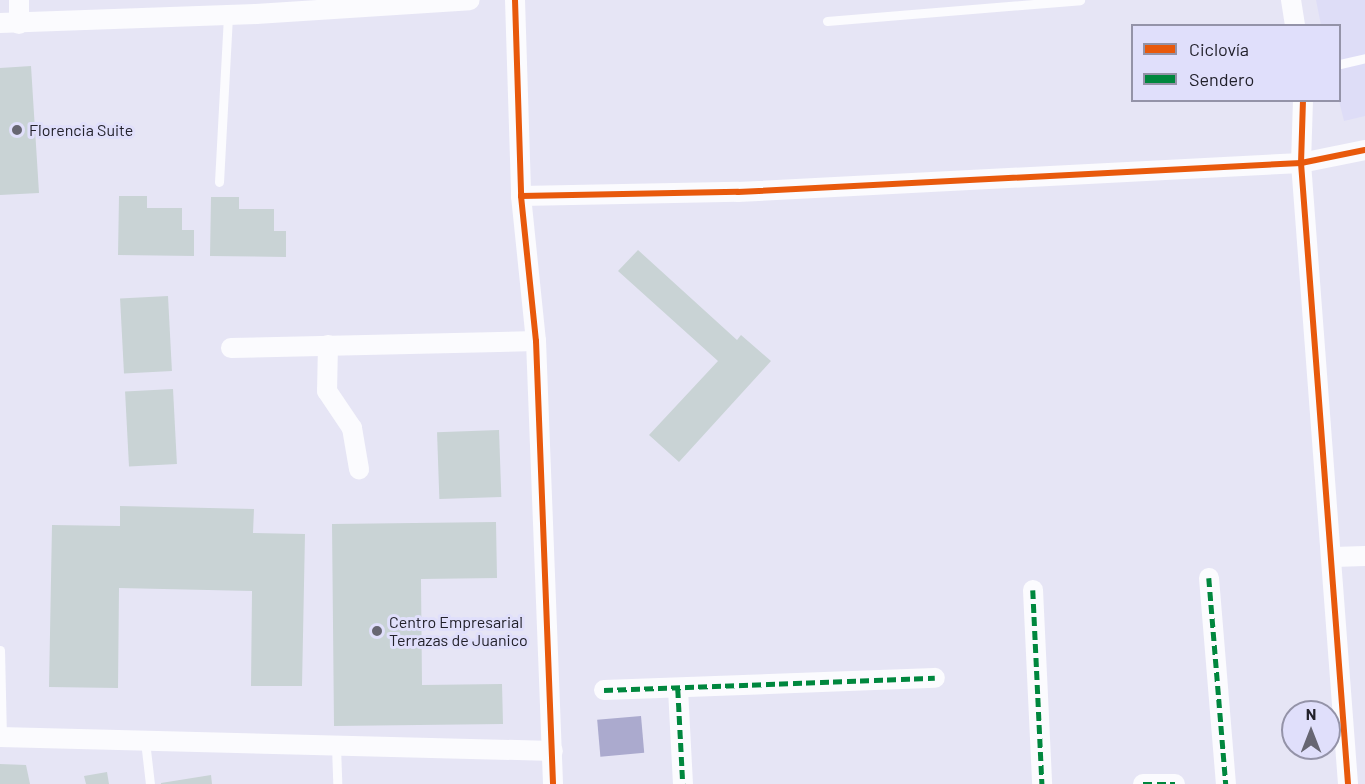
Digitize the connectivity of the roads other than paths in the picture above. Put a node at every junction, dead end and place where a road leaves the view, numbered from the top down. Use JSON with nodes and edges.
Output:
{"nodes":[{"id":1,"x":19,"y":0,"type":"edge"},
{"id":2,"x":470,"y":0,"type":"edge"},
{"id":3,"x":515,"y":0,"type":"edge"},
{"id":4,"x":1080,"y":0,"type":"edge"},
{"id":5,"x":1291,"y":0,"type":"edge"},
{"id":6,"x":256,"y":7,"type":"edge"},
{"id":7,"x":228,"y":15,"type":"junction"},
{"id":8,"x":827,"y":21,"type":"dead end"},
{"id":9,"x":10,"y":24,"type":"edge"},
{"id":10,"x":1295,"y":24,"type":"edge"},
{"id":11,"x":1365,"y":58,"type":"edge"},
{"id":12,"x":1341,"y":64,"type":"edge"},
{"id":13,"x":1303,"y":102,"type":"edge"},
{"id":14,"x":1365,"y":150,"type":"edge"},
{"id":15,"x":1302,"y":164,"type":"junction"},
{"id":16,"x":219,"y":182,"type":"dead end"},
{"id":17,"x":521,"y":196,"type":"junction"},
{"id":18,"x":536,"y":341,"type":"junction"},
{"id":19,"x":328,"y":345,"type":"junction"},
{"id":20,"x":231,"y":348,"type":"dead end"},
{"id":21,"x":359,"y":469,"type":"dead end"},
{"id":22,"x":1365,"y":556,"type":"edge"},
{"id":23,"x":1334,"y":557,"type":"junction"},
{"id":24,"x":1209,"y":578,"type":"dead end"},
{"id":25,"x":1033,"y":590,"type":"dead end"},
{"id":26,"x":0,"y":650,"type":"edge"},
{"id":27,"x":935,"y":678,"type":"dead end"},
{"id":28,"x":678,"y":689,"type":"junction"},
{"id":29,"x":604,"y":690,"type":"dead end"},
{"id":30,"x":1,"y":737,"type":"edge"},
{"id":31,"x":145,"y":741,"type":"junction"},
{"id":32,"x":336,"y":746,"type":"junction"},
{"id":33,"x":553,"y":751,"type":"junction"},
{"id":34,"x":150,"y":784,"type":"edge"},
{"id":35,"x":337,"y":784,"type":"edge"},
{"id":36,"x":553,"y":784,"type":"edge"},
{"id":37,"x":683,"y":784,"type":"edge"},
{"id":38,"x":1042,"y":784,"type":"edge"},
{"id":39,"x":1143,"y":784,"type":"edge"},
{"id":40,"x":1175,"y":784,"type":"edge"},
{"id":41,"x":1226,"y":784,"type":"edge"},
{"id":42,"x":1348,"y":784,"type":"edge"}],
"edges":[{"from":1,"to":9,"type":"street"},
{"from":2,"to":6,"type":"street"},
{"from":3,"to":17,"type":"street"},
{"from":4,"to":8,"type":"lane"},
{"from":5,"to":10,"type":"street"},
{"from":6,"to":7,"type":"street"},
{"from":7,"to":9,"type":"street"},
{"from":7,"to":16,"type":"lane"},
{"from":11,"to":12,"type":"lane"},
{"from":13,"to":15,"type":"street"},
{"from":14,"to":15,"type":"street"},
{"from":15,"to":17,"type":"street"},
{"from":15,"to":23,"type":"street"},
{"from":17,"to":18,"type":"street"},
{"from":18,"to":19,"type":"street"},
{"from":18,"to":33,"type":"street"},
{"from":19,"to":20,"type":"street"},
{"from":19,"to":21,"type":"street"},
{"from":22,"to":23,"type":"street"},
{"from":23,"to":42,"type":"street"},
{"from":24,"to":41,"type":"street"},
{"from":25,"to":38,"type":"street"},
{"from":26,"to":30,"type":"lane"},
{"from":27,"to":28,"type":"street"},
{"from":28,"to":29,"type":"street"},
{"from":28,"to":37,"type":"street"},
{"from":30,"to":31,"type":"street"},
{"from":31,"to":32,"type":"street"},
{"from":31,"to":34,"type":"lane"},
{"from":32,"to":33,"type":"street"},
{"from":32,"to":35,"type":"lane"},
{"from":33,"to":36,"type":"street"},
{"from":39,"to":40,"type":"street"}]}
